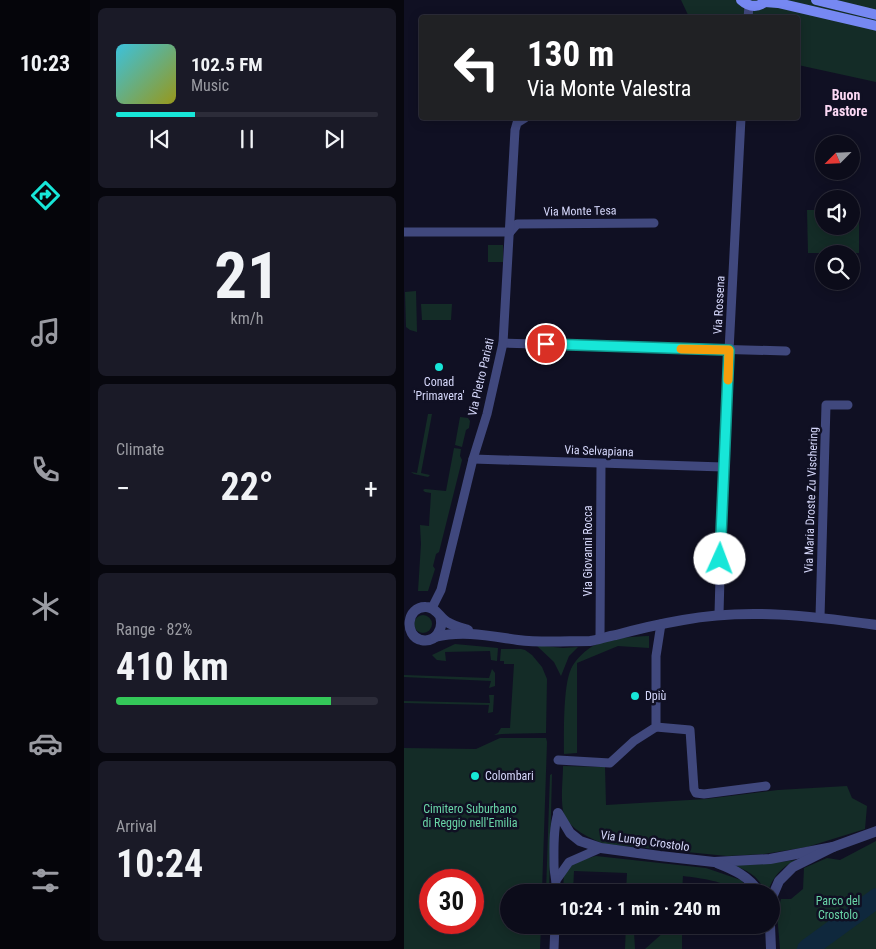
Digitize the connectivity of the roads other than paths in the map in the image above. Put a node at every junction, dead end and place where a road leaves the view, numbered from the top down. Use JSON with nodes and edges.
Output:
{"nodes":[{"id":1,"x":816,"y":0,"type":"edge"},
{"id":2,"x":766,"y":1,"type":"edge"},
{"id":3,"x":745,"y":3,"type":"edge"},
{"id":4,"x":876,"y":14,"type":"edge"},
{"id":5,"x":876,"y":26,"type":"edge"},
{"id":6,"x":522,"y":120,"type":"edge"},
{"id":7,"x":741,"y":120,"type":"edge"},
{"id":8,"x":654,"y":223,"type":"dead end"},
{"id":9,"x":404,"y":232,"type":"edge"},
{"id":10,"x":510,"y":232,"type":"junction"},
{"id":11,"x":503,"y":343,"type":"junction"},
{"id":12,"x":729,"y":350,"type":"junction"},
{"id":13,"x":786,"y":351,"type":"dead end"},
{"id":14,"x":848,"y":405,"type":"dead end"},
{"id":15,"x":473,"y":459,"type":"junction"},
{"id":16,"x":601,"y":464,"type":"junction"},
{"id":17,"x":723,"y":467,"type":"junction"},
{"id":18,"x":436,"y":612,"type":"junction"},
{"id":19,"x":718,"y":614,"type":"junction"},
{"id":20,"x":408,"y":615,"type":"edge"},
{"id":21,"x":820,"y":617,"type":"junction"},
{"id":22,"x":660,"y":624,"type":"junction"},
{"id":23,"x":876,"y":625,"type":"edge"},
{"id":24,"x":407,"y":629,"type":"edge"},
{"id":25,"x":479,"y":634,"type":"junction"},
{"id":26,"x":435,"y":637,"type":"junction"},
{"id":27,"x":600,"y":638,"type":"junction"},
{"id":28,"x":656,"y":727,"type":"junction"},
{"id":29,"x":558,"y":760,"type":"dead end"},
{"id":30,"x":766,"y":786,"type":"dead end"},
{"id":31,"x":558,"y":813,"type":"joint"},
{"id":32,"x":876,"y":831,"type":"edge"},
{"id":33,"x":833,"y":847,"type":"junction"},
{"id":34,"x":601,"y":848,"type":"junction"},
{"id":35,"x":714,"y":862,"type":"junction"},
{"id":36,"x":557,"y":879,"type":"junction"},
{"id":37,"x":557,"y":884,"type":"edge"},
{"id":38,"x":752,"y":884,"type":"edge"},
{"id":39,"x":778,"y":884,"type":"edge"},
{"id":40,"x":555,"y":934,"type":"edge"},
{"id":41,"x":770,"y":934,"type":"edge"},
{"id":42,"x":554,"y":949,"type":"edge"},
{"id":43,"x":771,"y":949,"type":"edge"}],
"edges":[{"from":1,"to":4,"type":"main road"},
{"from":2,"to":3,"type":"main road"},
{"from":2,"to":5,"type":"main road"},
{"from":6,"to":10,"type":"street","name":"Via Pietro Pariati"},
{"from":7,"to":12,"type":"street","name":"Via Rossena"},
{"from":8,"to":10,"type":"street","name":"Via Monte Tesa"},
{"from":9,"to":10,"type":"street"},
{"from":10,"to":11,"type":"street","name":"Via Pietro Pariati"},
{"from":11,"to":12,"type":"street"},
{"from":11,"to":15,"type":"street","name":"Via Pietro Pariati"},
{"from":12,"to":13,"type":"street"},
{"from":12,"to":17,"type":"street","name":"Via Rossena"},
{"from":14,"to":21,"type":"street","name":"Via Maria Droste Zu Vischering"},
{"from":15,"to":16,"type":"street","name":"Via Selvapiana"},
{"from":15,"to":18,"type":"street","name":"Via Pietro Pariati"},
{"from":16,"to":17,"type":"street","name":"Via Selvapiana"},
{"from":16,"to":27,"type":"street","name":"Via Giovanni Rocca"},
{"from":17,"to":19,"type":"street","name":"Via Rossena"},
{"from":18,"to":20,"type":"street"},
{"from":18,"to":25,"type":"street"},
{"from":18,"to":26,"type":"street"},
{"from":19,"to":21,"type":"street"},
{"from":19,"to":22,"type":"street"},
{"from":20,"to":24,"type":"street"},
{"from":21,"to":23,"type":"street"},
{"from":22,"to":27,"type":"street"},
{"from":22,"to":28,"type":"street"},
{"from":24,"to":26,"type":"street"},
{"from":25,"to":26,"type":"street"},
{"from":25,"to":27,"type":"street"},
{"from":28,"to":29,"type":"street"},
{"from":28,"to":30,"type":"street"},
{"from":31,"to":34,"type":"street","name":"Via Lungo Crostolo"},
{"from":31,"to":36,"type":"street"},
{"from":32,"to":33,"type":"street","name":"Via Lungo Crostolo"},
{"from":33,"to":35,"type":"street","name":"Via Lungo Crostolo"},
{"from":33,"to":39,"type":"street","name":"Via Lungo Crostolo"},
{"from":34,"to":35,"type":"street","name":"Via Lungo Crostolo"},
{"from":34,"to":36,"type":"street"},
{"from":35,"to":38,"type":"street","name":"Via Lungo Crostolo"},
{"from":36,"to":37,"type":"street"},
{"from":40,"to":42,"type":"street"},
{"from":41,"to":43,"type":"street"}]}
